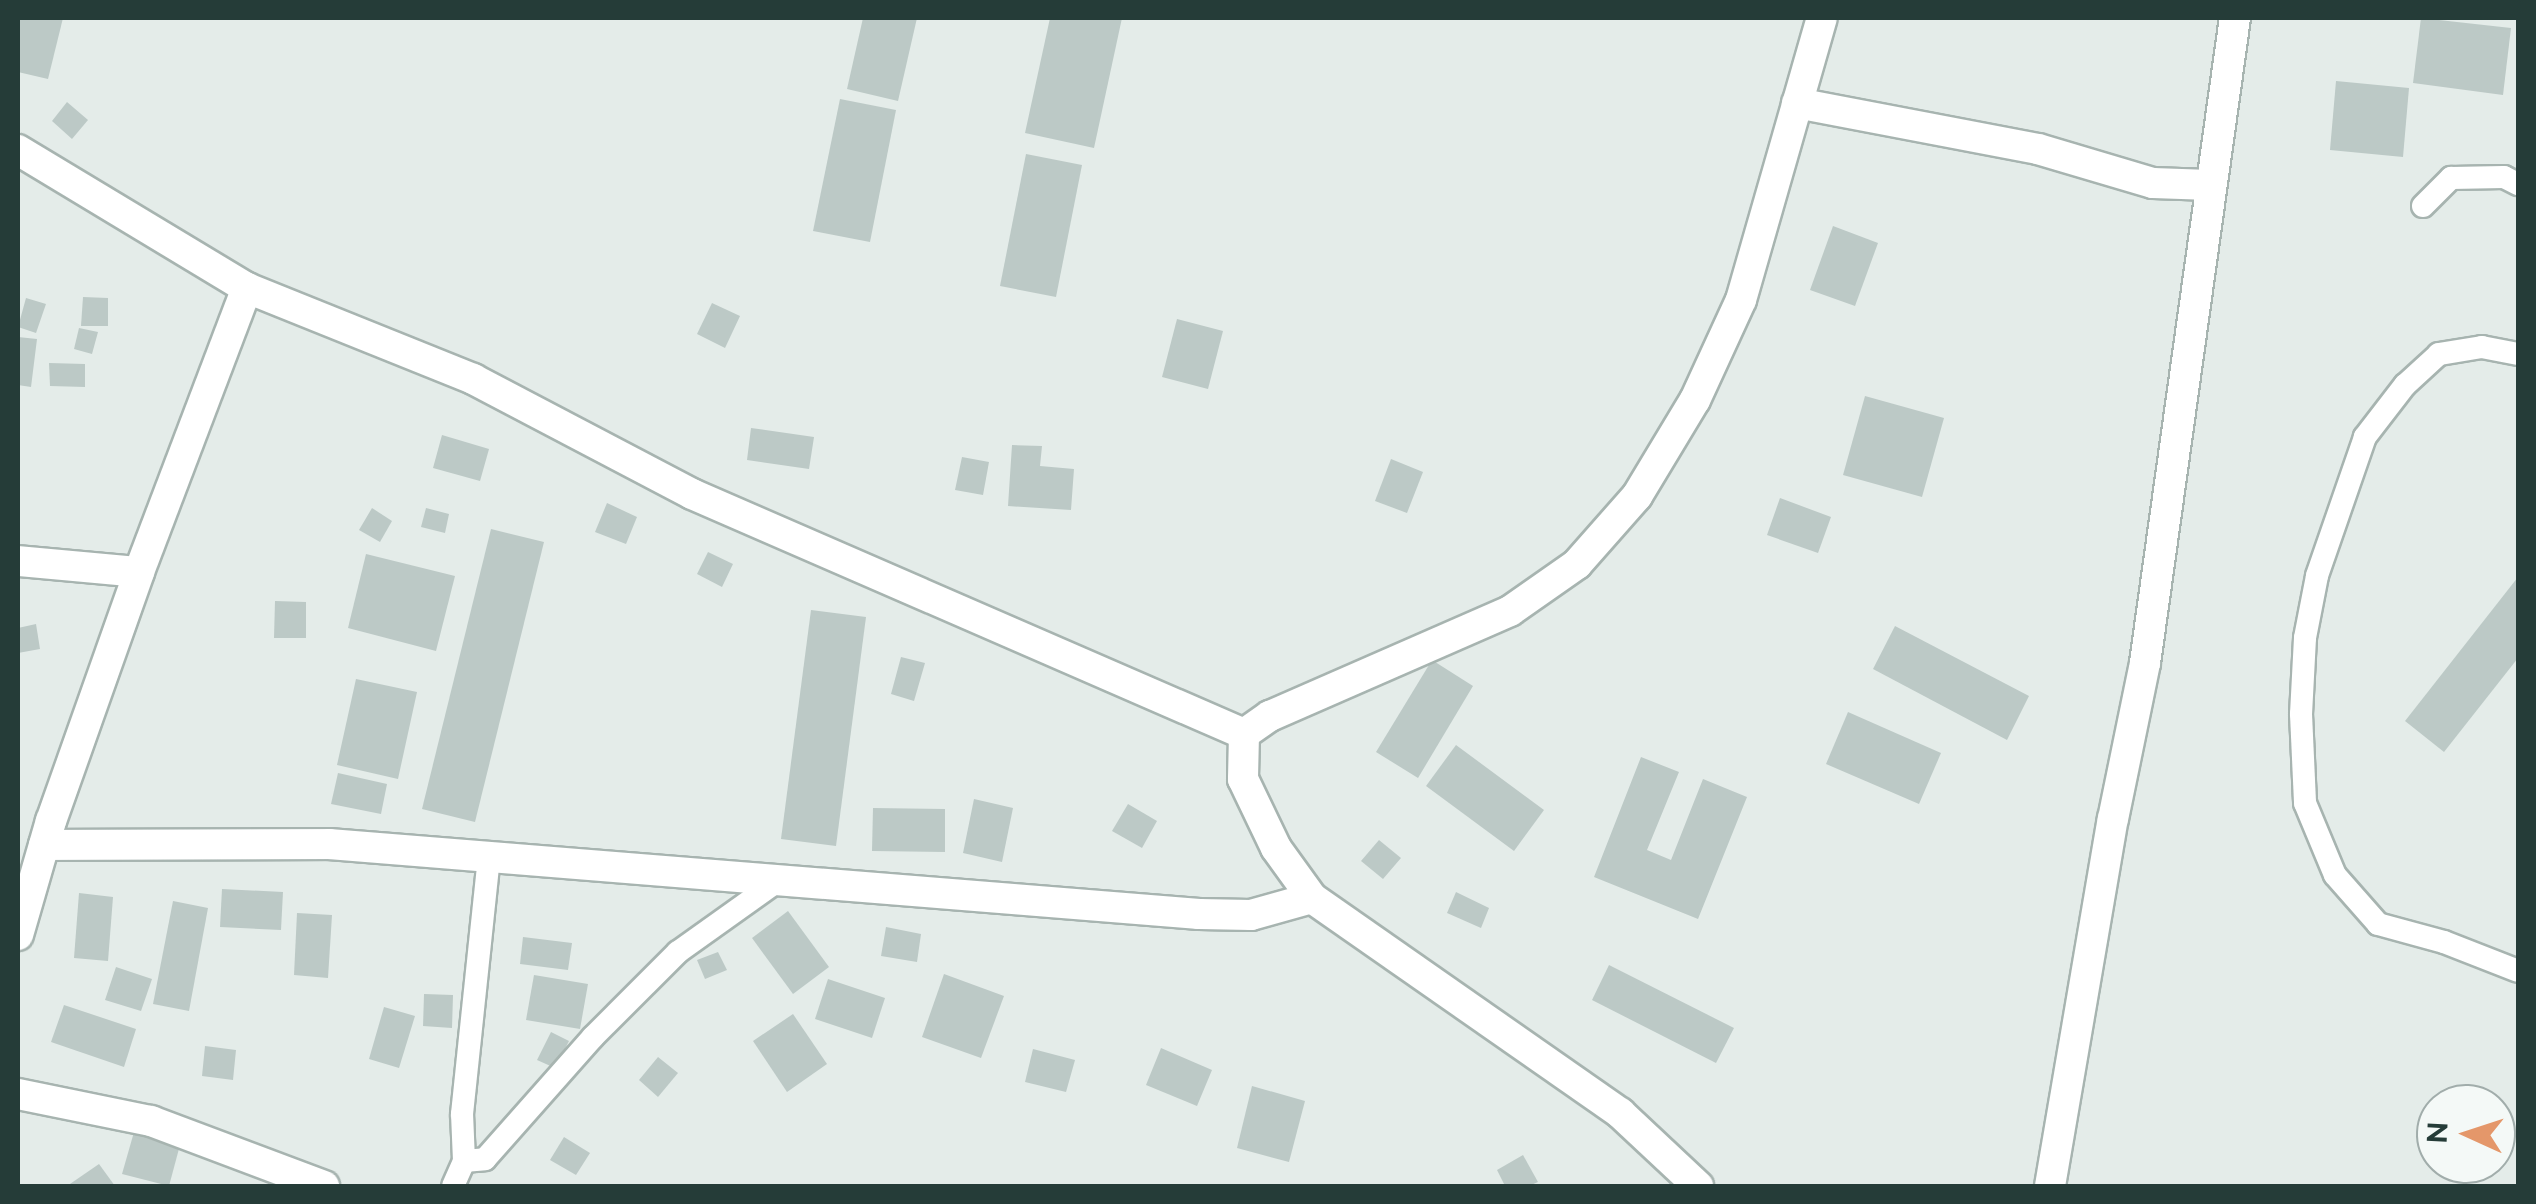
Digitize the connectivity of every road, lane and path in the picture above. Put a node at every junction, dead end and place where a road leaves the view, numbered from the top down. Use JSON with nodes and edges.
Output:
{"nodes":[{"id":1,"x":1822,"y":18,"type":"edge"},
{"id":2,"x":2235,"y":18,"type":"edge"},
{"id":3,"x":1797,"y":103,"type":"junction"},
{"id":4,"x":18,"y":150,"type":"edge"},
{"id":5,"x":2210,"y":184,"type":"junction"},
{"id":6,"x":2518,"y":184,"type":"edge"},
{"id":7,"x":2424,"y":206,"type":"dead end"},
{"id":8,"x":247,"y":288,"type":"junction"},
{"id":9,"x":2518,"y":354,"type":"edge"},
{"id":10,"x":18,"y":561,"type":"edge"},
{"id":11,"x":139,"y":572,"type":"junction"},
{"id":12,"x":1244,"y":734,"type":"junction"},
{"id":13,"x":44,"y":844,"type":"junction"},
{"id":14,"x":489,"y":857,"type":"junction"},
{"id":15,"x":778,"y":880,"type":"junction"},
{"id":16,"x":1312,"y":898,"type":"junction"},
{"id":17,"x":19,"y":924,"type":"edge"},
{"id":18,"x":2518,"y":971,"type":"edge"},
{"id":19,"x":18,"y":1094,"type":"edge"},
{"id":20,"x":464,"y":1160,"type":"junction"},
{"id":21,"x":324,"y":1186,"type":"edge"},
{"id":22,"x":453,"y":1186,"type":"edge"},
{"id":23,"x":1698,"y":1186,"type":"edge"},
{"id":24,"x":2050,"y":1186,"type":"edge"}],
"edges":[{"from":1,"to":3,"type":"street"},
{"from":2,"to":5,"type":"street"},
{"from":3,"to":5,"type":"street"},
{"from":3,"to":12,"type":"street"},
{"from":4,"to":8,"type":"street"},
{"from":5,"to":24,"type":"street"},
{"from":6,"to":7,"type":"lane"},
{"from":8,"to":11,"type":"street"},
{"from":8,"to":12,"type":"street"},
{"from":9,"to":18,"type":"lane"},
{"from":10,"to":11,"type":"street"},
{"from":11,"to":13,"type":"street"},
{"from":12,"to":16,"type":"street"},
{"from":13,"to":14,"type":"street"},
{"from":13,"to":17,"type":"street"},
{"from":14,"to":15,"type":"street"},
{"from":14,"to":20,"type":"lane"},
{"from":15,"to":16,"type":"street"},
{"from":15,"to":20,"type":"lane"},
{"from":16,"to":23,"type":"street"},
{"from":19,"to":21,"type":"street"},
{"from":20,"to":22,"type":"lane"}]}
